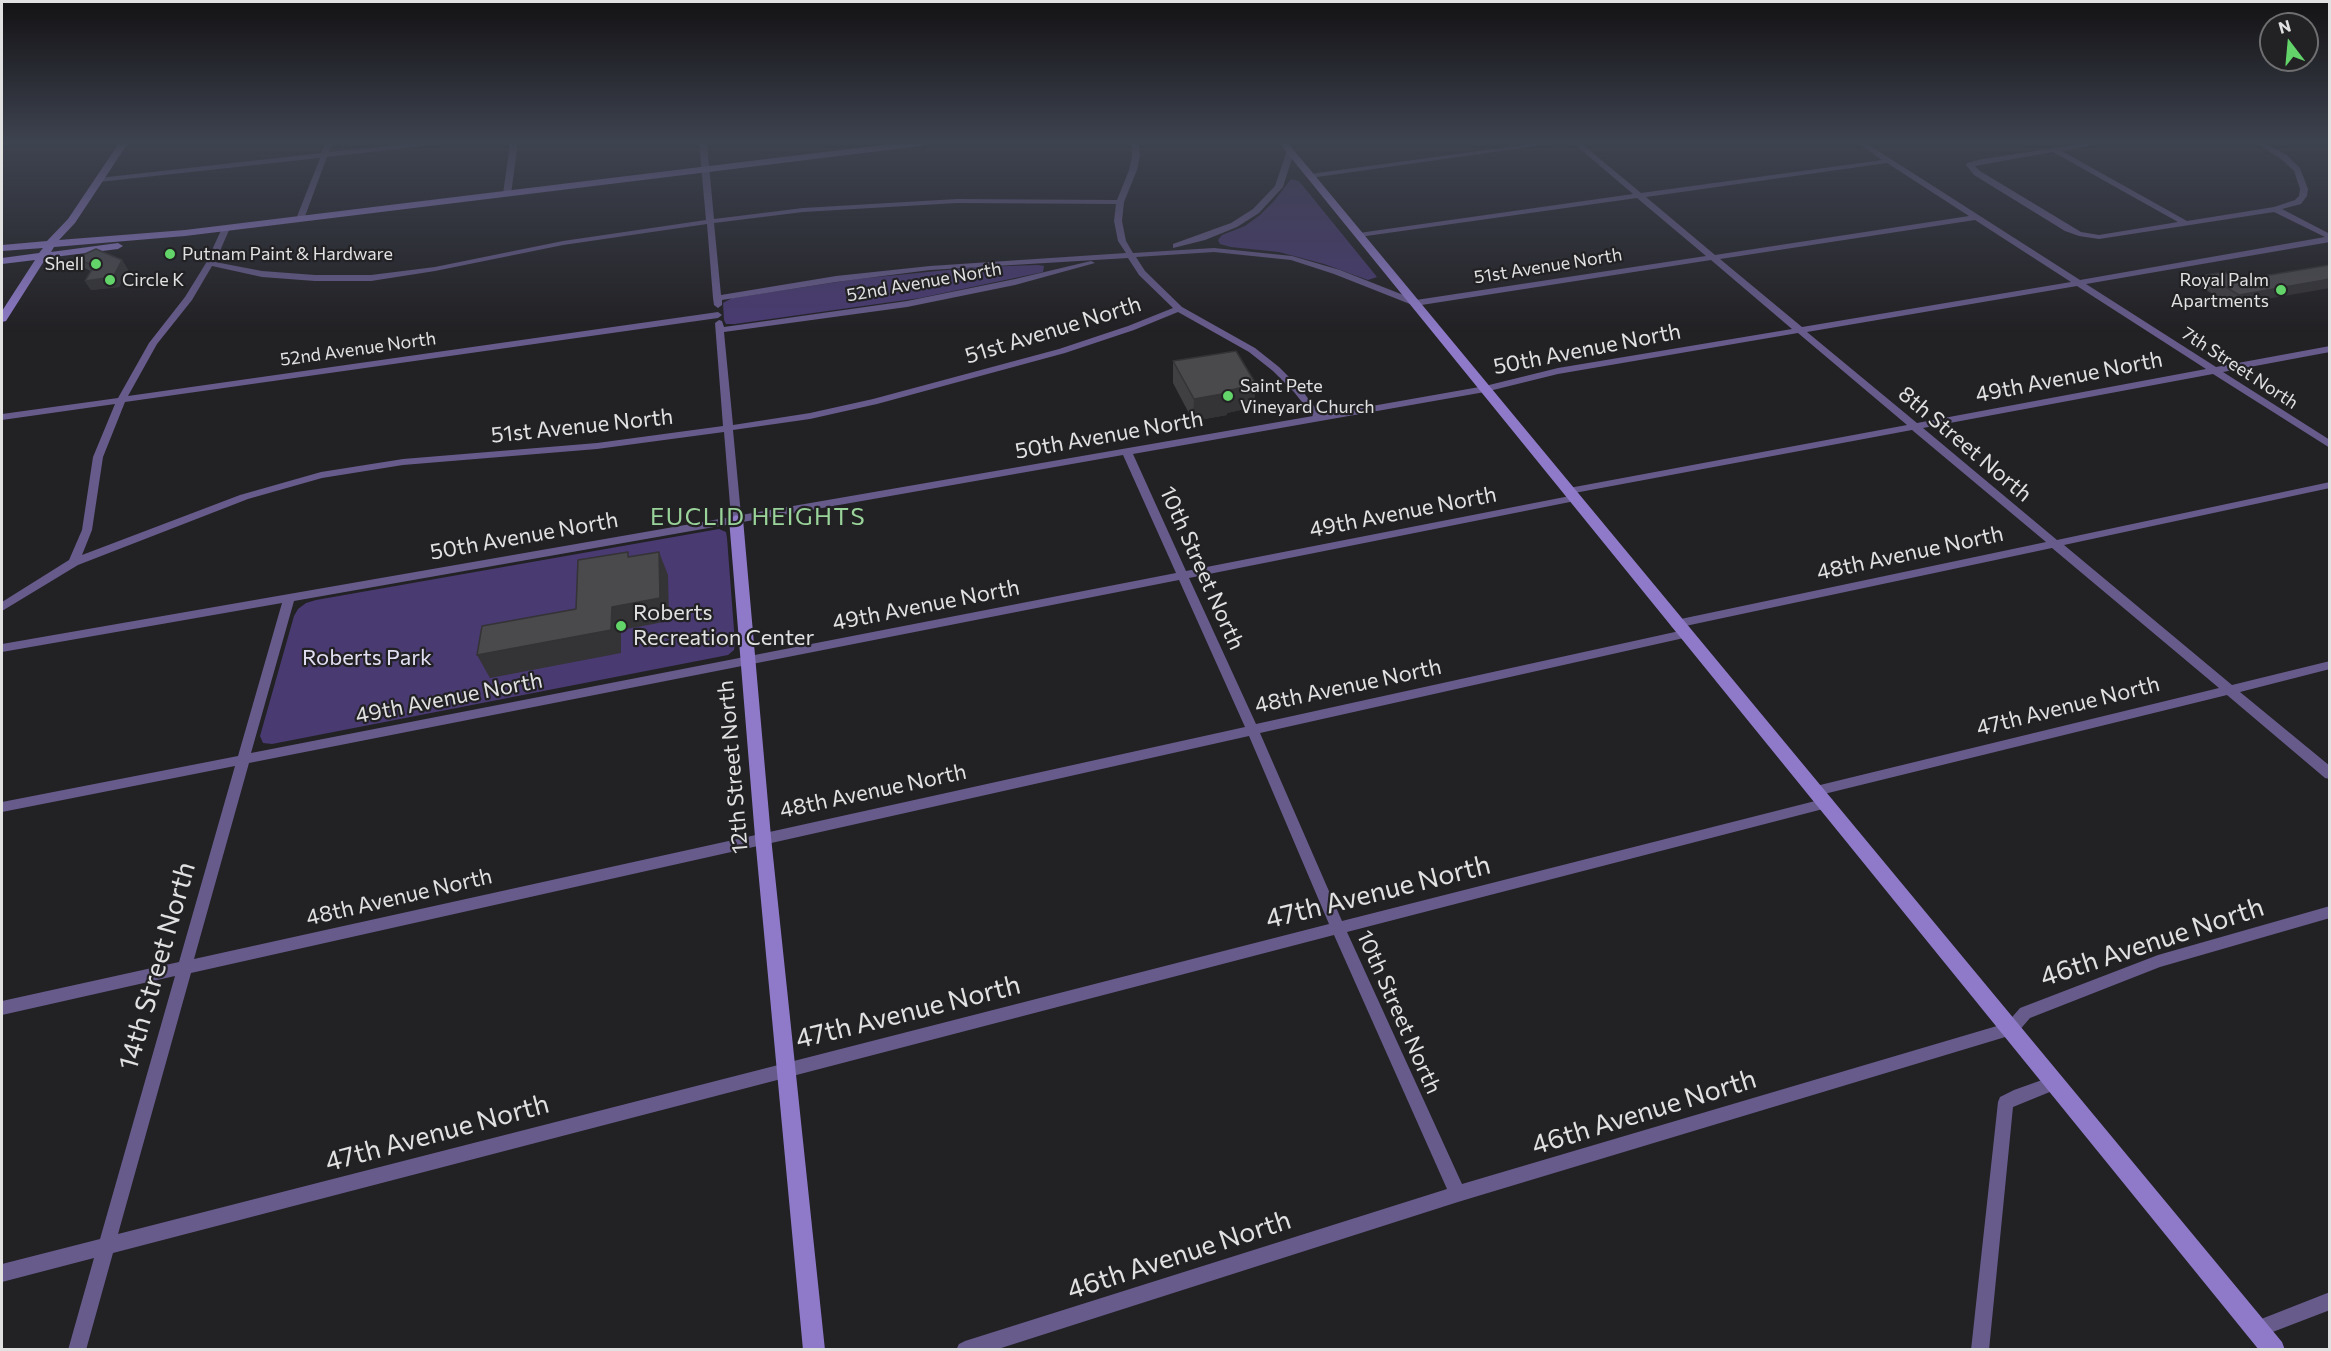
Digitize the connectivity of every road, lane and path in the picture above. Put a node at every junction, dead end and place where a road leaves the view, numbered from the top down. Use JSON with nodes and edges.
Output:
{"nodes":[{"id":1,"x":82,"y":206,"type":"edge"},
{"id":2,"x":305,"y":206,"type":"edge"},
{"id":3,"x":407,"y":206,"type":"edge"},
{"id":4,"x":709,"y":206,"type":"edge"},
{"id":5,"x":867,"y":206,"type":"edge"},
{"id":6,"x":1120,"y":206,"type":"edge"},
{"id":7,"x":1261,"y":206,"type":"edge"},
{"id":8,"x":1335,"y":206,"type":"edge"},
{"id":9,"x":1567,"y":206,"type":"edge"},
{"id":10,"x":1651,"y":206,"type":"edge"},
{"id":11,"x":1958,"y":206,"type":"edge"},
{"id":12,"x":2032,"y":206,"type":"edge"},
{"id":13,"x":2155,"y":206,"type":"edge"},
{"id":14,"x":2285,"y":206,"type":"edge"},
{"id":15,"x":2275,"y":209,"type":"junction"},
{"id":16,"x":1976,"y":218,"type":"junction"},
{"id":17,"x":300,"y":219,"type":"junction"},
{"id":18,"x":710,"y":221,"type":"junction"},
{"id":19,"x":2187,"y":224,"type":"junction"},
{"id":20,"x":226,"y":228,"type":"junction"},
{"id":21,"x":185,"y":233,"type":"junction"},
{"id":22,"x":1359,"y":235,"type":"junction"},
{"id":23,"x":2330,"y":238,"type":"edge"},
{"id":24,"x":51,"y":243,"type":"junction"},
{"id":25,"x":2,"y":248,"type":"edge"},
{"id":26,"x":1131,"y":255,"type":"junction"},
{"id":27,"x":43,"y":256,"type":"junction"},
{"id":28,"x":1713,"y":258,"type":"junction"},
{"id":29,"x":2,"y":261,"type":"edge"},
{"id":30,"x":210,"y":263,"type":"junction"},
{"id":31,"x":2080,"y":284,"type":"junction"},
{"id":32,"x":717,"y":297,"type":"junction"},
{"id":33,"x":1415,"y":303,"type":"junction"},
{"id":34,"x":1179,"y":309,"type":"junction"},
{"id":35,"x":718,"y":315,"type":"junction"},
{"id":36,"x":2,"y":319,"type":"edge"},
{"id":37,"x":720,"y":330,"type":"junction"},
{"id":38,"x":1800,"y":330,"type":"junction"},
{"id":39,"x":2330,"y":349,"type":"edge"},
{"id":40,"x":2212,"y":370,"type":"junction"},
{"id":41,"x":1485,"y":389,"type":"junction"},
{"id":42,"x":121,"y":400,"type":"junction"},
{"id":43,"x":2,"y":417,"type":"edge"},
{"id":44,"x":1319,"y":418,"type":"junction"},
{"id":45,"x":1913,"y":426,"type":"junction"},
{"id":46,"x":728,"y":430,"type":"junction"},
{"id":47,"x":2330,"y":445,"type":"edge"},
{"id":48,"x":1127,"y":452,"type":"junction"},
{"id":49,"x":2330,"y":485,"type":"edge"},
{"id":50,"x":1572,"y":494,"type":"junction"},
{"id":51,"x":736,"y":519,"type":"junction"},
{"id":52,"x":2054,"y":544,"type":"junction"},
{"id":53,"x":74,"y":562,"type":"junction"},
{"id":54,"x":1182,"y":576,"type":"junction"},
{"id":55,"x":289,"y":597,"type":"junction"},
{"id":56,"x":2,"y":607,"type":"edge"},
{"id":57,"x":1680,"y":629,"type":"junction"},
{"id":58,"x":2,"y":648,"type":"edge"},
{"id":59,"x":747,"y":660,"type":"junction"},
{"id":60,"x":2330,"y":665,"type":"edge"},
{"id":61,"x":2230,"y":690,"type":"junction"},
{"id":62,"x":1252,"y":729,"type":"junction"},
{"id":63,"x":242,"y":758,"type":"junction"},
{"id":64,"x":2330,"y":774,"type":"edge"},
{"id":65,"x":1821,"y":797,"type":"junction"},
{"id":66,"x":2,"y":807,"type":"edge"},
{"id":67,"x":763,"y":837,"type":"junction"},
{"id":68,"x":2330,"y":912,"type":"edge"},
{"id":69,"x":1338,"y":928,"type":"junction"},
{"id":70,"x":183,"y":967,"type":"junction"},
{"id":71,"x":2,"y":1008,"type":"edge"},
{"id":72,"x":2012,"y":1028,"type":"junction"},
{"id":73,"x":787,"y":1069,"type":"junction"},
{"id":74,"x":2056,"y":1082,"type":"junction"},
{"id":75,"x":1458,"y":1194,"type":"junction"},
{"id":76,"x":106,"y":1246,"type":"junction"},
{"id":77,"x":2,"y":1273,"type":"edge"},
{"id":78,"x":2330,"y":1301,"type":"edge"},
{"id":79,"x":2257,"y":1329,"type":"junction"},
{"id":80,"x":77,"y":1350,"type":"edge"},
{"id":81,"x":814,"y":1350,"type":"edge"},
{"id":82,"x":965,"y":1350,"type":"edge"},
{"id":83,"x":1980,"y":1350,"type":"edge"},
{"id":84,"x":2274,"y":1350,"type":"edge"}],
"edges":[{"from":1,"to":24,"type":"main road"},
{"from":2,"to":17,"type":"street"},
{"from":3,"to":17,"type":"main road"},
{"from":4,"to":18,"type":"street","name":"12th Street North"},
{"from":5,"to":18,"type":"street"},
{"from":6,"to":26,"type":"street"},
{"from":7,"to":26,"type":"street","name":"52nd Avenue North"},
{"from":8,"to":22,"type":"main road"},
{"from":9,"to":22,"type":"street"},
{"from":10,"to":28,"type":"street","name":"8th Street North"},
{"from":11,"to":16,"type":"street","name":"7th Street North"},
{"from":12,"to":19,"type":"street"},
{"from":13,"to":19,"type":"street"},
{"from":14,"to":15,"type":"street"},
{"from":15,"to":19,"type":"street"},
{"from":15,"to":23,"type":"street"},
{"from":16,"to":28,"type":"street","name":"51st Avenue North"},
{"from":16,"to":31,"type":"street","name":"7th Street North"},
{"from":17,"to":20,"type":"main road"},
{"from":18,"to":30,"type":"street"},
{"from":18,"to":32,"type":"street","name":"12th Street North"},
{"from":20,"to":21,"type":"main road"},
{"from":20,"to":30,"type":"street"},
{"from":21,"to":24,"type":"main road"},
{"from":21,"to":27,"type":"main road"},
{"from":22,"to":33,"type":"main road"},
{"from":23,"to":31,"type":"street","name":"50th Avenue North"},
{"from":24,"to":25,"type":"main road"},
{"from":24,"to":27,"type":"main road"},
{"from":26,"to":32,"type":"street","name":"52nd Avenue North"},
{"from":26,"to":33,"type":"street"},
{"from":26,"to":34,"type":"street"},
{"from":26,"to":37,"type":"street","name":"52nd Avenue North"},
{"from":27,"to":29,"type":"main road"},
{"from":27,"to":36,"type":"main road"},
{"from":28,"to":33,"type":"street","name":"51st Avenue North"},
{"from":28,"to":38,"type":"street","name":"8th Street North"},
{"from":30,"to":42,"type":"street"},
{"from":31,"to":38,"type":"street","name":"50th Avenue North"},
{"from":31,"to":40,"type":"street","name":"7th Street North"},
{"from":32,"to":35,"type":"street","name":"12th Street North"},
{"from":33,"to":41,"type":"main road"},
{"from":34,"to":44,"type":"street"},
{"from":34,"to":46,"type":"street","name":"51st Avenue North"},
{"from":35,"to":37,"type":"street","name":"12th Street North"},
{"from":35,"to":42,"type":"street","name":"52nd Avenue North"},
{"from":37,"to":46,"type":"street","name":"12th Street North"},
{"from":38,"to":41,"type":"street","name":"50th Avenue North"},
{"from":38,"to":45,"type":"street","name":"8th Street North"},
{"from":39,"to":40,"type":"street","name":"49th Avenue North"},
{"from":40,"to":45,"type":"street","name":"49th Avenue North"},
{"from":40,"to":47,"type":"street","name":"7th Street North"},
{"from":41,"to":44,"type":"street","name":"50th Avenue North"},
{"from":41,"to":50,"type":"main road"},
{"from":42,"to":43,"type":"street","name":"52nd Avenue North"},
{"from":42,"to":53,"type":"street"},
{"from":44,"to":48,"type":"street","name":"50th Avenue North"},
{"from":45,"to":50,"type":"street","name":"49th Avenue North"},
{"from":45,"to":52,"type":"street","name":"8th Street North"},
{"from":46,"to":51,"type":"street","name":"12th Street North"},
{"from":46,"to":53,"type":"street","name":"51st Avenue North"},
{"from":48,"to":51,"type":"street","name":"50th Avenue North"},
{"from":48,"to":54,"type":"street","name":"10th Street North"},
{"from":49,"to":52,"type":"street","name":"48th Avenue North"},
{"from":50,"to":54,"type":"street","name":"49th Avenue North"},
{"from":50,"to":57,"type":"main road"},
{"from":51,"to":55,"type":"street","name":"50th Avenue North"},
{"from":51,"to":59,"type":"main road","name":"12th Street North"},
{"from":52,"to":57,"type":"street","name":"48th Avenue North"},
{"from":52,"to":61,"type":"street","name":"8th Street North"},
{"from":53,"to":56,"type":"street","name":"51st Avenue North"},
{"from":54,"to":59,"type":"street","name":"49th Avenue North"},
{"from":54,"to":62,"type":"street","name":"10th Street North"},
{"from":55,"to":58,"type":"street","name":"50th Avenue North"},
{"from":55,"to":63,"type":"street","name":"14th Street North"},
{"from":57,"to":62,"type":"street","name":"48th Avenue North"},
{"from":57,"to":65,"type":"main road"},
{"from":59,"to":63,"type":"street","name":"49th Avenue North"},
{"from":59,"to":67,"type":"main road","name":"12th Street North"},
{"from":60,"to":61,"type":"street","name":"47th Avenue North"},
{"from":61,"to":64,"type":"street","name":"8th Street North"},
{"from":61,"to":65,"type":"street","name":"47th Avenue North"},
{"from":62,"to":67,"type":"street","name":"48th Avenue North"},
{"from":62,"to":69,"type":"street","name":"10th Street North"},
{"from":63,"to":66,"type":"street","name":"49th Avenue North"},
{"from":63,"to":70,"type":"street","name":"14th Street North"},
{"from":65,"to":69,"type":"street","name":"47th Avenue North"},
{"from":65,"to":72,"type":"main road"},
{"from":67,"to":70,"type":"street","name":"48th Avenue North"},
{"from":67,"to":73,"type":"main road","name":"12th Street North"},
{"from":68,"to":72,"type":"street","name":"46th Avenue North"},
{"from":69,"to":73,"type":"street","name":"47th Avenue North"},
{"from":69,"to":75,"type":"street","name":"10th Street North"},
{"from":70,"to":71,"type":"street","name":"48th Avenue North"},
{"from":70,"to":76,"type":"street","name":"14th Street North"},
{"from":72,"to":74,"type":"main road"},
{"from":72,"to":75,"type":"street","name":"46th Avenue North"},
{"from":73,"to":76,"type":"street","name":"47th Avenue North"},
{"from":73,"to":81,"type":"main road","name":"12th Street North"},
{"from":74,"to":79,"type":"main road"},
{"from":74,"to":83,"type":"street"},
{"from":75,"to":82,"type":"street","name":"46th Avenue North"},
{"from":76,"to":77,"type":"street","name":"47th Avenue North"},
{"from":76,"to":80,"type":"street","name":"14th Street North"},
{"from":78,"to":79,"type":"street"},
{"from":79,"to":84,"type":"main road"}]}
